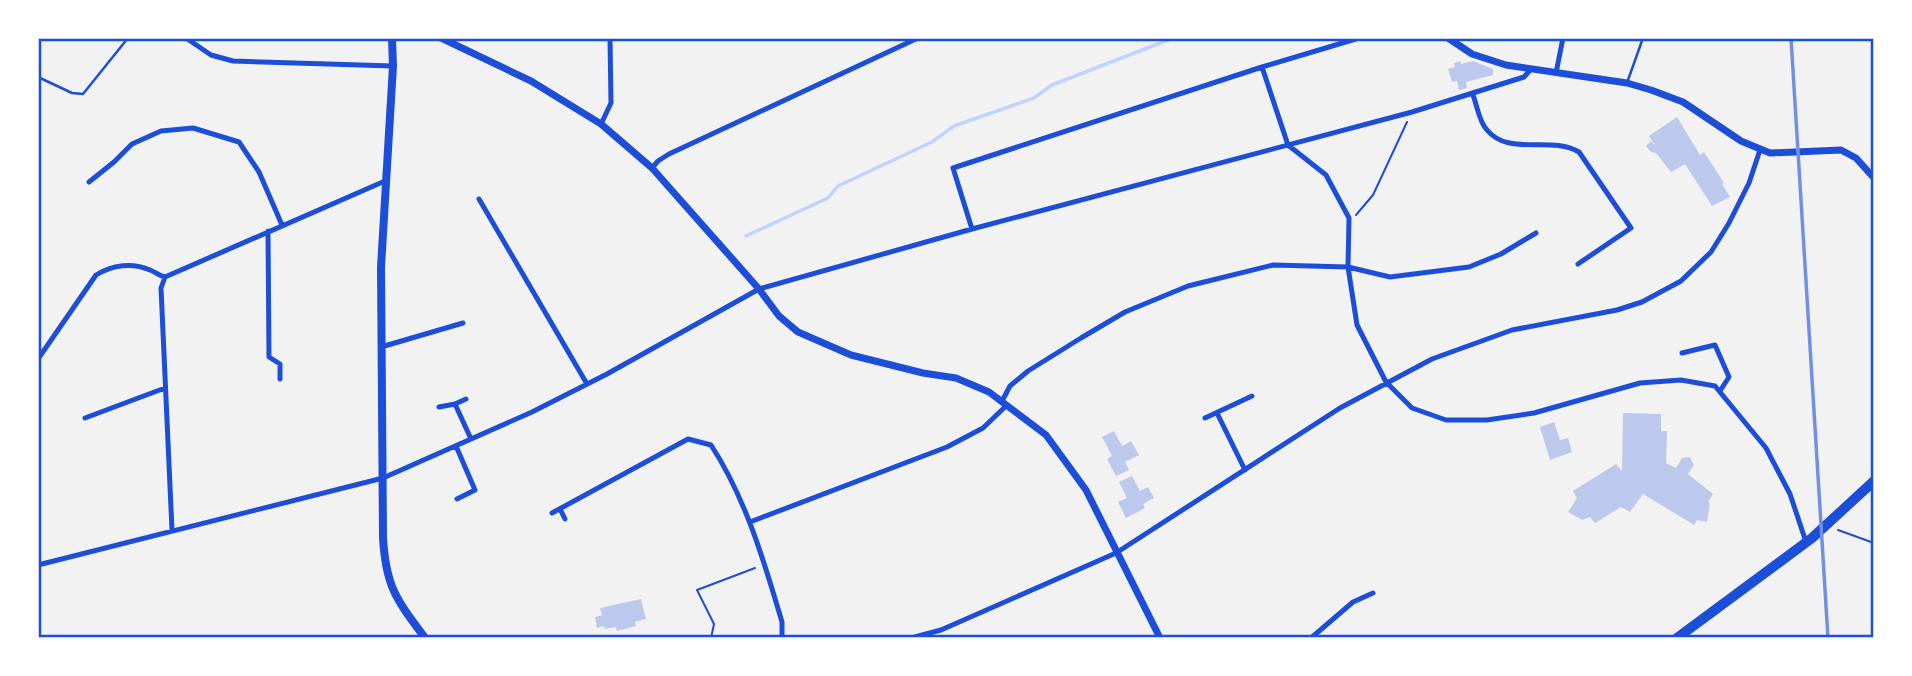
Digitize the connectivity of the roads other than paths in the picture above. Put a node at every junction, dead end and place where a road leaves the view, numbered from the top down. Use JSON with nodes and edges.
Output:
{"nodes":[{"id":1,"x":128,"y":38,"type":"edge"},
{"id":2,"x":186,"y":38,"type":"edge"},
{"id":3,"x":392,"y":38,"type":"edge"},
{"id":4,"x":441,"y":38,"type":"edge"},
{"id":5,"x":610,"y":38,"type":"edge"},
{"id":6,"x":918,"y":38,"type":"edge"},
{"id":7,"x":1359,"y":38,"type":"edge"},
{"id":8,"x":1448,"y":38,"type":"edge"},
{"id":9,"x":1563,"y":38,"type":"edge"},
{"id":10,"x":1643,"y":38,"type":"edge"},
{"id":11,"x":393,"y":66,"type":"junction"},
{"id":12,"x":1262,"y":67,"type":"junction"},
{"id":13,"x":1531,"y":69,"type":"junction"},
{"id":14,"x":1556,"y":73,"type":"junction"},
{"id":15,"x":38,"y":77,"type":"edge"},
{"id":16,"x":1626,"y":83,"type":"junction"},
{"id":17,"x":1473,"y":94,"type":"junction"},
{"id":18,"x":601,"y":124,"type":"junction"},
{"id":19,"x":1288,"y":145,"type":"junction"},
{"id":20,"x":1760,"y":150,"type":"junction"},
{"id":21,"x":653,"y":168,"type":"junction"},
{"id":22,"x":1874,"y":178,"type":"edge"},
{"id":23,"x":385,"y":181,"type":"junction"},
{"id":24,"x":89,"y":182,"type":"dead end"},
{"id":25,"x":479,"y":199,"type":"dead end"},
{"id":26,"x":282,"y":225,"type":"junction"},
{"id":27,"x":972,"y":229,"type":"junction"},
{"id":28,"x":268,"y":231,"type":"junction"},
{"id":29,"x":1536,"y":233,"type":"dead end"},
{"id":30,"x":1578,"y":264,"type":"dead end"},
{"id":31,"x":1348,"y":267,"type":"junction"},
{"id":32,"x":165,"y":278,"type":"junction"},
{"id":33,"x":759,"y":289,"type":"junction"},
{"id":34,"x":463,"y":323,"type":"dead end"},
{"id":35,"x":382,"y":347,"type":"junction"},
{"id":36,"x":1682,"y":353,"type":"dead end"},
{"id":37,"x":38,"y":359,"type":"edge"},
{"id":38,"x":280,"y":379,"type":"dead end"},
{"id":39,"x":1386,"y":382,"type":"junction"},
{"id":40,"x":587,"y":384,"type":"junction"},
{"id":41,"x":165,"y":388,"type":"junction"},
{"id":42,"x":1720,"y":391,"type":"junction"},
{"id":43,"x":1252,"y":396,"type":"dead end"},
{"id":44,"x":466,"y":399,"type":"dead end"},
{"id":45,"x":1005,"y":403,"type":"junction"},
{"id":46,"x":455,"y":404,"type":"junction"},
{"id":47,"x":439,"y":407,"type":"dead end"},
{"id":48,"x":1217,"y":413,"type":"junction"},
{"id":49,"x":85,"y":418,"type":"dead end"},
{"id":50,"x":1205,"y":418,"type":"dead end"},
{"id":51,"x":471,"y":439,"type":"junction"},
{"id":52,"x":456,"y":446,"type":"junction"},
{"id":53,"x":1245,"y":470,"type":"junction"},
{"id":54,"x":383,"y":478,"type":"junction"},
{"id":55,"x":1874,"y":481,"type":"edge"},
{"id":56,"x":457,"y":499,"type":"dead end"},
{"id":57,"x":560,"y":509,"type":"junction"},
{"id":58,"x":552,"y":513,"type":"dead end"},
{"id":59,"x":565,"y":519,"type":"dead end"},
{"id":60,"x":750,"y":522,"type":"junction"},
{"id":61,"x":172,"y":530,"type":"junction"},
{"id":62,"x":1809,"y":540,"type":"junction"},
{"id":63,"x":1116,"y":553,"type":"junction"},
{"id":64,"x":38,"y":565,"type":"edge"},
{"id":65,"x":1373,"y":593,"type":"dead end"},
{"id":66,"x":425,"y":638,"type":"edge"},
{"id":67,"x":782,"y":638,"type":"edge"},
{"id":68,"x":911,"y":638,"type":"edge"},
{"id":69,"x":1160,"y":638,"type":"edge"},
{"id":70,"x":1311,"y":638,"type":"edge"},
{"id":71,"x":1677,"y":638,"type":"edge"}],
"edges":[{"from":1,"to":15,"type":"lane"},
{"from":2,"to":11,"type":"street"},
{"from":3,"to":11,"type":"main road"},
{"from":4,"to":18,"type":"street"},
{"from":5,"to":18,"type":"street"},
{"from":6,"to":21,"type":"street"},
{"from":7,"to":12,"type":"street"},
{"from":8,"to":13,"type":"street"},
{"from":9,"to":14,"type":"street"},
{"from":10,"to":16,"type":"lane"},
{"from":11,"to":23,"type":"main road"},
{"from":12,"to":19,"type":"street"},
{"from":12,"to":27,"type":"street"},
{"from":13,"to":14,"type":"street"},
{"from":13,"to":17,"type":"street"},
{"from":14,"to":16,"type":"street"},
{"from":16,"to":20,"type":"street"},
{"from":17,"to":19,"type":"street"},
{"from":17,"to":30,"type":"street"},
{"from":18,"to":21,"type":"street"},
{"from":19,"to":27,"type":"street"},
{"from":19,"to":31,"type":"street"},
{"from":20,"to":22,"type":"street"},
{"from":20,"to":39,"type":"street"},
{"from":21,"to":33,"type":"street"},
{"from":23,"to":26,"type":"street"},
{"from":23,"to":35,"type":"main road"},
{"from":24,"to":26,"type":"street"},
{"from":25,"to":40,"type":"street"},
{"from":26,"to":28,"type":"street"},
{"from":27,"to":33,"type":"street"},
{"from":28,"to":32,"type":"street"},
{"from":28,"to":38,"type":"street"},
{"from":29,"to":31,"type":"street"},
{"from":31,"to":39,"type":"street"},
{"from":31,"to":45,"type":"street"},
{"from":32,"to":37,"type":"street"},
{"from":32,"to":41,"type":"street"},
{"from":33,"to":40,"type":"street"},
{"from":33,"to":45,"type":"street"},
{"from":34,"to":35,"type":"street"},
{"from":35,"to":54,"type":"main road"},
{"from":36,"to":42,"type":"street"},
{"from":39,"to":42,"type":"street"},
{"from":39,"to":53,"type":"street"},
{"from":40,"to":51,"type":"street"},
{"from":41,"to":49,"type":"street"},
{"from":41,"to":61,"type":"street"},
{"from":42,"to":62,"type":"street"},
{"from":43,"to":48,"type":"street"},
{"from":44,"to":46,"type":"street"},
{"from":45,"to":60,"type":"street"},
{"from":45,"to":63,"type":"street"},
{"from":46,"to":47,"type":"street"},
{"from":46,"to":51,"type":"street"},
{"from":48,"to":50,"type":"street"},
{"from":48,"to":53,"type":"street"},
{"from":51,"to":52,"type":"street"},
{"from":52,"to":54,"type":"street"},
{"from":52,"to":56,"type":"street"},
{"from":53,"to":63,"type":"street"},
{"from":54,"to":61,"type":"street"},
{"from":54,"to":66,"type":"main road"},
{"from":55,"to":62,"type":"highway"},
{"from":57,"to":58,"type":"street"},
{"from":57,"to":59,"type":"street"},
{"from":57,"to":60,"type":"street"},
{"from":60,"to":67,"type":"street"},
{"from":61,"to":64,"type":"street"},
{"from":62,"to":71,"type":"highway"},
{"from":63,"to":68,"type":"street"},
{"from":63,"to":69,"type":"street"},
{"from":65,"to":70,"type":"street"}]}
